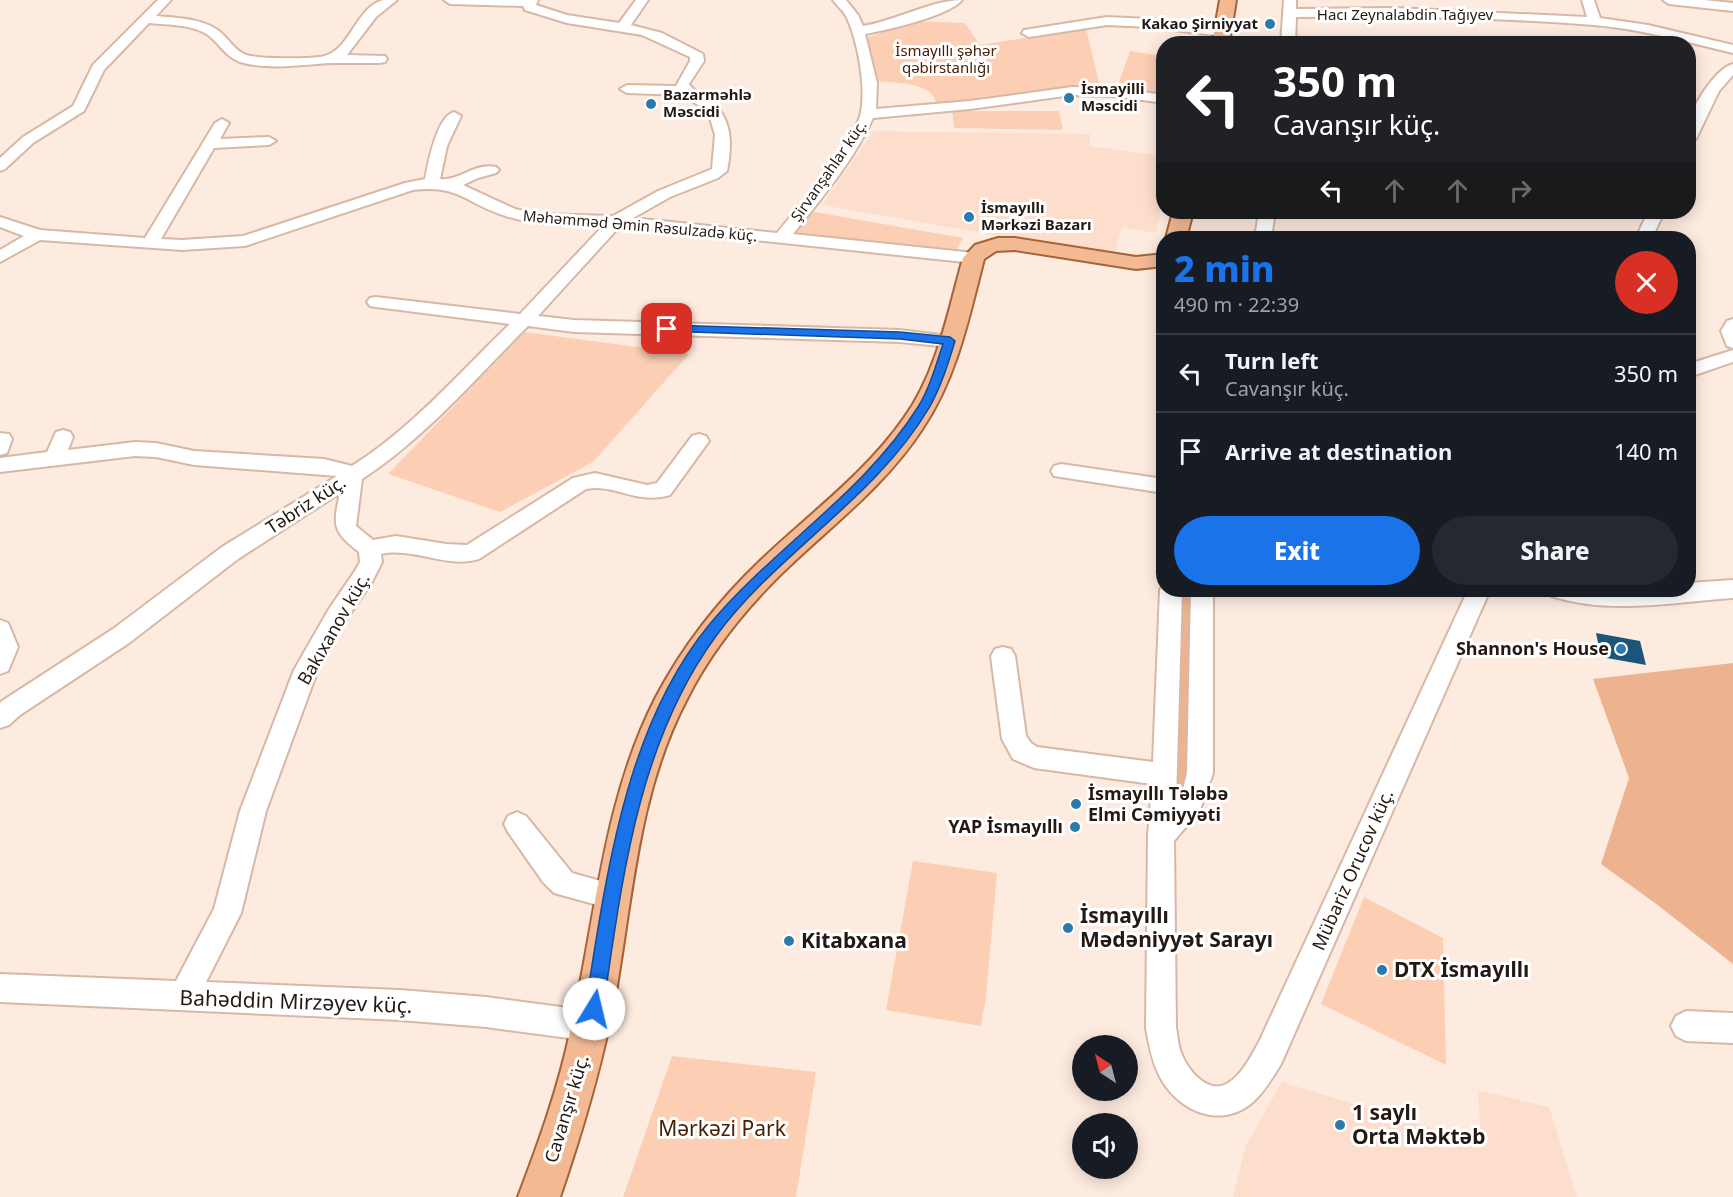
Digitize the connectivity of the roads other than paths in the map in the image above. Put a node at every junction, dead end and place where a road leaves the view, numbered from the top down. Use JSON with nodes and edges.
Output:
{"nodes":[{"id":1,"x":165,"y":0,"type":"edge"},
{"id":2,"x":391,"y":0,"type":"edge"},
{"id":3,"x":450,"y":0,"type":"edge"},
{"id":4,"x":642,"y":0,"type":"edge"},
{"id":5,"x":839,"y":0,"type":"edge"},
{"id":6,"x":956,"y":0,"type":"edge"},
{"id":7,"x":1228,"y":0,"type":"edge"},
{"id":8,"x":1588,"y":0,"type":"edge"},
{"id":9,"x":1669,"y":0,"type":"edge"},
{"id":10,"x":531,"y":1,"type":"edge"},
{"id":11,"x":1290,"y":6,"type":"edge"},
{"id":12,"x":1375,"y":6,"type":"edge"},
{"id":13,"x":1733,"y":7,"type":"edge"},
{"id":14,"x":145,"y":19,"type":"junction"},
{"id":15,"x":1595,"y":21,"type":"junction"},
{"id":16,"x":623,"y":27,"type":"junction"},
{"id":17,"x":858,"y":31,"type":"junction"},
{"id":18,"x":1029,"y":33,"type":"dead end"},
{"id":19,"x":1212,"y":36,"type":"edge"},
{"id":20,"x":1221,"y":36,"type":"edge"},
{"id":21,"x":1288,"y":36,"type":"edge"},
{"id":22,"x":1678,"y":36,"type":"edge"},
{"id":23,"x":1696,"y":40,"type":"edge"},
{"id":24,"x":1733,"y":49,"type":"edge"},
{"id":25,"x":334,"y":58,"type":"junction"},
{"id":26,"x":380,"y":59,"type":"dead end"},
{"id":27,"x":1733,"y":68,"type":"edge"},
{"id":28,"x":627,"y":89,"type":"dead end"},
{"id":29,"x":687,"y":91,"type":"junction"},
{"id":30,"x":1156,"y":98,"type":"edge"},
{"id":31,"x":868,"y":114,"type":"junction"},
{"id":32,"x":454,"y":116,"type":"dead end"},
{"id":33,"x":222,"y":123,"type":"dead end"},
{"id":34,"x":1696,"y":124,"type":"edge"},
{"id":35,"x":269,"y":141,"type":"dead end"},
{"id":36,"x":211,"y":144,"type":"junction"},
{"id":37,"x":0,"y":166,"type":"edge"},
{"id":38,"x":491,"y":170,"type":"dead end"},
{"id":39,"x":432,"y":183,"type":"junction"},
{"id":40,"x":450,"y":185,"type":"junction"},
{"id":41,"x":616,"y":221,"type":"junction"},
{"id":42,"x":0,"y":222,"type":"edge"},
{"id":43,"x":37,"y":235,"type":"junction"},
{"id":44,"x":781,"y":238,"type":"junction"},
{"id":45,"x":150,"y":243,"type":"junction"},
{"id":46,"x":981,"y":252,"type":"junction"},
{"id":47,"x":0,"y":257,"type":"edge"},
{"id":48,"x":1156,"y":262,"type":"edge"},
{"id":49,"x":376,"y":302,"type":"dead end"},
{"id":50,"x":524,"y":320,"type":"junction"},
{"id":51,"x":1733,"y":325,"type":"edge"},
{"id":52,"x":950,"y":341,"type":"junction"},
{"id":53,"x":1733,"y":342,"type":"edge"},
{"id":54,"x":1733,"y":356,"type":"edge"},
{"id":55,"x":1696,"y":369,"type":"edge"},
{"id":56,"x":63,"y":437,"type":"dead end"},
{"id":57,"x":699,"y":441,"type":"dead end"},
{"id":58,"x":55,"y":458,"type":"junction"},
{"id":59,"x":0,"y":465,"type":"edge"},
{"id":60,"x":1061,"y":471,"type":"dead end"},
{"id":61,"x":351,"y":476,"type":"junction"},
{"id":62,"x":1156,"y":485,"type":"edge"},
{"id":63,"x":370,"y":549,"type":"junction"},
{"id":64,"x":1733,"y":589,"type":"edge"},
{"id":65,"x":1696,"y":592,"type":"edge"},
{"id":66,"x":1171,"y":597,"type":"edge"},
{"id":67,"x":1202,"y":597,"type":"edge"},
{"id":68,"x":1476,"y":597,"type":"edge"},
{"id":69,"x":1596,"y":597,"type":"edge"},
{"id":70,"x":1616,"y":597,"type":"edge"},
{"id":71,"x":0,"y":629,"type":"edge"},
{"id":72,"x":1003,"y":656,"type":"dead end"},
{"id":73,"x":0,"y":664,"type":"edge"},
{"id":74,"x":0,"y":718,"type":"edge"},
{"id":75,"x":1165,"y":775,"type":"junction"},
{"id":76,"x":517,"y":824,"type":"dead end"},
{"id":77,"x":1161,"y":836,"type":"junction"},
{"id":78,"x":612,"y":897,"type":"junction"},
{"id":79,"x":0,"y":988,"type":"edge"},
{"id":80,"x":183,"y":997,"type":"junction"},
{"id":81,"x":591,"y":1026,"type":"junction"},
{"id":82,"x":1686,"y":1026,"type":"dead end"},
{"id":83,"x":1733,"y":1028,"type":"edge"},
{"id":84,"x":539,"y":1197,"type":"edge"}],
"edges":[{"from":1,"to":14,"type":"street"},
{"from":2,"to":25,"type":"street"},
{"from":3,"to":10,"type":"street"},
{"from":4,"to":16,"type":"street"},
{"from":5,"to":17,"type":"street","name":"Şirvanşahlar küç."},
{"from":6,"to":17,"type":"street"},
{"from":7,"to":20,"type":"main road"},
{"from":8,"to":15,"type":"street"},
{"from":9,"to":13,"type":"street"},
{"from":10,"to":16,"type":"street"},
{"from":11,"to":12,"type":"street","name":"Hacı Zeynalabdin Tağıyev"},
{"from":11,"to":21,"type":"street"},
{"from":12,"to":15,"type":"street","name":"Hacı Zeynalabdin Tağıyev"},
{"from":14,"to":25,"type":"street"},
{"from":14,"to":37,"type":"street"},
{"from":15,"to":22,"type":"street","name":"Hacı Zeynalabdin Tağıyev"},
{"from":16,"to":29,"type":"street"},
{"from":17,"to":31,"type":"street","name":"Şirvanşahlar küç."},
{"from":18,"to":19,"type":"street"},
{"from":23,"to":24,"type":"street","name":"Hacı Zeynalabdin Tağıyev"},
{"from":25,"to":26,"type":"street"},
{"from":27,"to":34,"type":"street"},
{"from":28,"to":29,"type":"street"},
{"from":29,"to":41,"type":"street"},
{"from":30,"to":31,"type":"street"},
{"from":31,"to":44,"type":"street","name":"Şirvanşahlar küç."},
{"from":32,"to":39,"type":"street"},
{"from":33,"to":36,"type":"street"},
{"from":35,"to":36,"type":"street"},
{"from":36,"to":45,"type":"street"},
{"from":38,"to":40,"type":"street"},
{"from":39,"to":40,"type":"street","name":"Məhəmməd Əmin Rəsulzadə küç."},
{"from":39,"to":45,"type":"street","name":"Məhəmməd Əmin Rəsulzadə küç."},
{"from":40,"to":41,"type":"street","name":"Məhəmməd Əmin Rəsulzadə küç."},
{"from":41,"to":44,"type":"street","name":"Məhəmməd Əmin Rəsulzadə küç."},
{"from":41,"to":50,"type":"street"},
{"from":42,"to":43,"type":"street","name":"Məhəmməd Əmin Rəsulzadə küç."},
{"from":43,"to":45,"type":"street","name":"Məhəmməd Əmin Rəsulzadə küç."},
{"from":43,"to":47,"type":"street"},
{"from":44,"to":46,"type":"street","name":"Məhəmməd Əmin Rəsulzadə küç."},
{"from":46,"to":48,"type":"main road"},
{"from":46,"to":52,"type":"main road","name":"Cavanşır küç."},
{"from":49,"to":50,"type":"street"},
{"from":50,"to":52,"type":"street"},
{"from":50,"to":61,"type":"street"},
{"from":51,"to":53,"type":"street"},
{"from":52,"to":78,"type":"main road","name":"Cavanşır küç."},
{"from":54,"to":55,"type":"street"},
{"from":56,"to":58,"type":"street"},
{"from":57,"to":63,"type":"street"},
{"from":58,"to":59,"type":"street","name":"Təbriz küç."},
{"from":58,"to":61,"type":"street","name":"Təbriz küç."},
{"from":60,"to":62,"type":"street"},
{"from":61,"to":63,"type":"street","name":"Bakıxanov küç."},
{"from":61,"to":74,"type":"street","name":"Təbriz küç."},
{"from":63,"to":80,"type":"street","name":"Bakıxanov küç."},
{"from":64,"to":65,"type":"street"},
{"from":66,"to":75,"type":"street"},
{"from":67,"to":77,"type":"street"},
{"from":68,"to":77,"type":"street","name":"Mübariz Orucov küç."},
{"from":69,"to":70,"type":"street"},
{"from":71,"to":73,"type":"street"},
{"from":72,"to":75,"type":"street"},
{"from":75,"to":77,"type":"street"},
{"from":76,"to":78,"type":"street"},
{"from":78,"to":81,"type":"main road","name":"Cavanşır küç."},
{"from":79,"to":80,"type":"street","name":"Bahəddin Mirzəyev küç."},
{"from":80,"to":81,"type":"street","name":"Bahəddin Mirzəyev küç."},
{"from":81,"to":84,"type":"main road","name":"Cavanşır küç."},
{"from":82,"to":83,"type":"street"}]}
